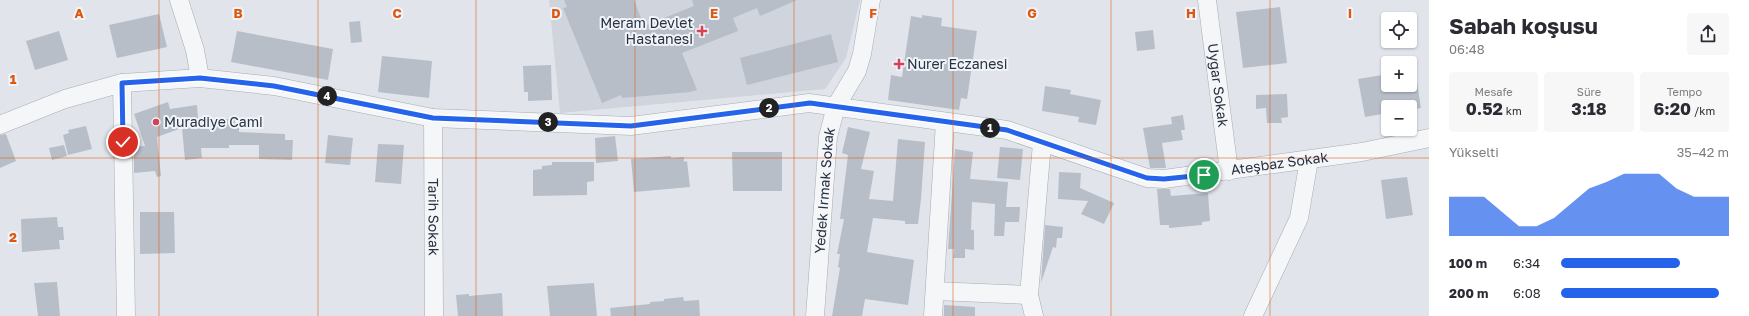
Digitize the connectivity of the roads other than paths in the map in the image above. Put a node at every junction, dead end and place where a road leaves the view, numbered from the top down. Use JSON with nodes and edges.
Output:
{"nodes":[{"id":1,"x":179,"y":0,"type":"edge"},
{"id":2,"x":871,"y":0,"type":"edge"},
{"id":3,"x":1207,"y":0,"type":"edge"},
{"id":4,"x":200,"y":78,"type":"junction"},
{"id":5,"x":122,"y":83,"type":"junction"},
{"id":6,"x":836,"y":106,"type":"junction"},
{"id":7,"x":433,"y":118,"type":"junction"},
{"id":8,"x":945,"y":122,"type":"junction"},
{"id":9,"x":0,"y":125,"type":"edge"},
{"id":10,"x":1429,"y":138,"type":"edge"},
{"id":11,"x":1042,"y":143,"type":"junction"},
{"id":12,"x":1309,"y":160,"type":"junction"},
{"id":13,"x":1229,"y":171,"type":"junction"},
{"id":14,"x":934,"y":291,"type":"junction"},
{"id":15,"x":1029,"y":295,"type":"junction"},
{"id":16,"x":126,"y":316,"type":"edge"},
{"id":17,"x":434,"y":316,"type":"edge"},
{"id":18,"x":815,"y":316,"type":"edge"},
{"id":19,"x":933,"y":316,"type":"edge"},
{"id":20,"x":1034,"y":316,"type":"edge"},
{"id":21,"x":1252,"y":316,"type":"edge"}],
"edges":[{"from":1,"to":4,"type":"street"},
{"from":2,"to":6,"type":"street","name":"Yedek Irmak Sokak"},
{"from":3,"to":13,"type":"street","name":"Uygar Sokak"},
{"from":4,"to":5,"type":"street","name":"Ateşbaz Sokak"},
{"from":4,"to":7,"type":"street","name":"Ateşbaz Sokak"},
{"from":5,"to":9,"type":"street","name":"Ateşbaz Sokak"},
{"from":5,"to":16,"type":"street"},
{"from":6,"to":7,"type":"street","name":"Ateşbaz Sokak"},
{"from":6,"to":8,"type":"street","name":"Ateşbaz Sokak"},
{"from":6,"to":18,"type":"street","name":"Yedek Irmak Sokak"},
{"from":7,"to":17,"type":"street","name":"Tarih Sokak"},
{"from":8,"to":11,"type":"street","name":"Ateşbaz Sokak"},
{"from":8,"to":14,"type":"street"},
{"from":10,"to":12,"type":"street","name":"Ateşbaz Sokak"},
{"from":11,"to":13,"type":"street","name":"Ateşbaz Sokak"},
{"from":11,"to":15,"type":"street"},
{"from":12,"to":13,"type":"street","name":"Ateşbaz Sokak"},
{"from":12,"to":21,"type":"street"},
{"from":14,"to":15,"type":"street"},
{"from":14,"to":19,"type":"street"},
{"from":15,"to":20,"type":"street"}]}
